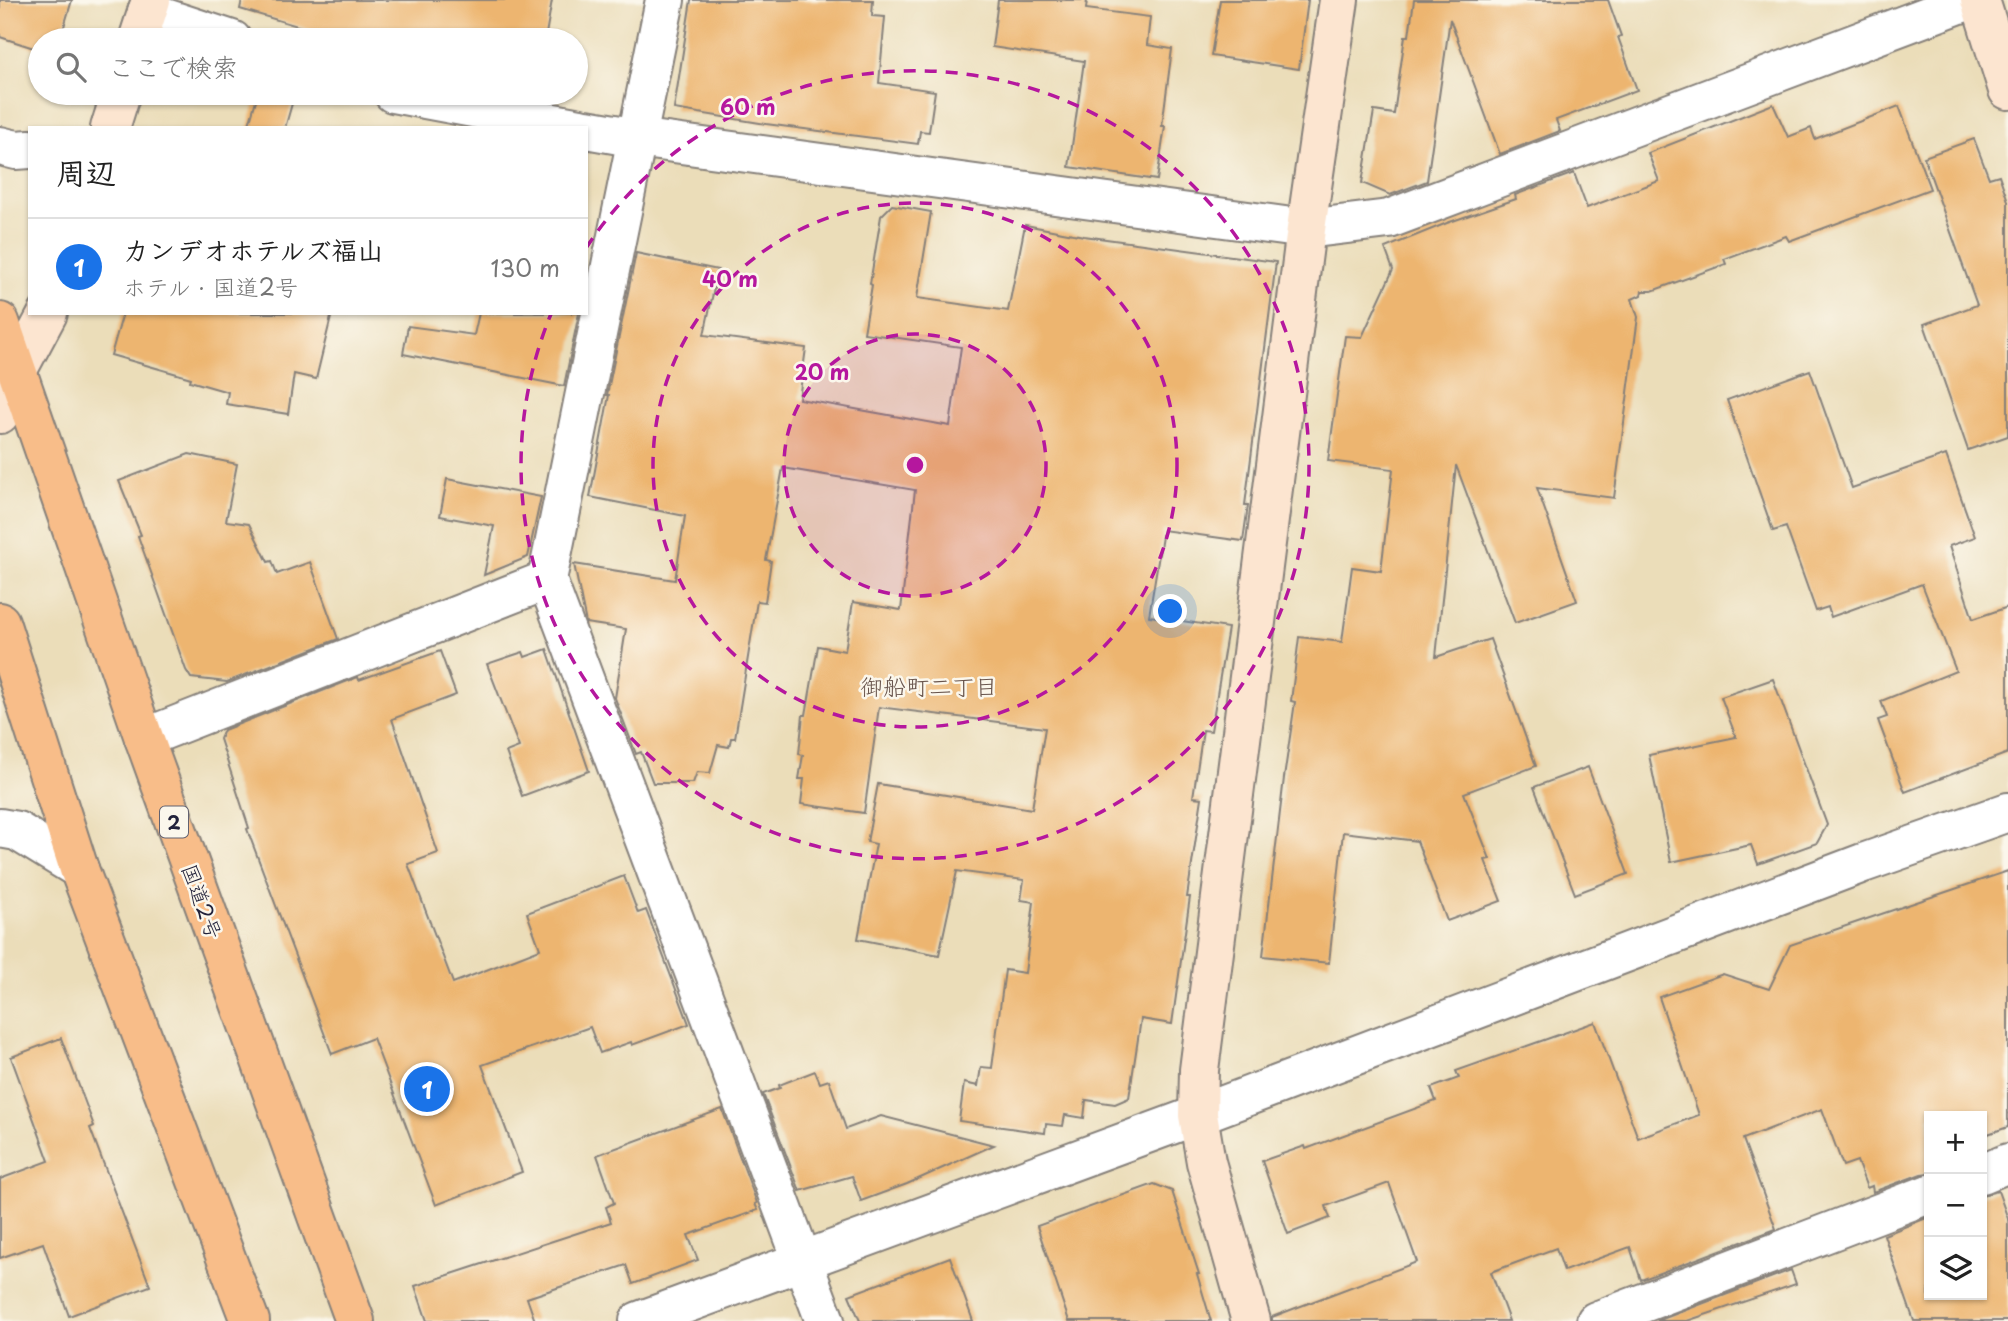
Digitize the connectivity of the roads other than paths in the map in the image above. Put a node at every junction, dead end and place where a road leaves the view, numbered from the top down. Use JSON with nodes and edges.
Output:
{"nodes":[{"id":1,"x":665,"y":0,"type":"edge"},
{"id":2,"x":1339,"y":0,"type":"edge"},
{"id":3,"x":1970,"y":0,"type":"edge"},
{"id":4,"x":1980,"y":0,"type":"edge"},
{"id":5,"x":146,"y":18,"type":"edge"},
{"id":6,"x":185,"y":28,"type":"edge"},
{"id":7,"x":2008,"y":90,"type":"edge"},
{"id":8,"x":457,"y":105,"type":"edge"},
{"id":9,"x":569,"y":126,"type":"edge"},
{"id":10,"x":588,"y":129,"type":"edge"},
{"id":11,"x":637,"y":138,"type":"junction"},
{"id":12,"x":0,"y":146,"type":"edge"},
{"id":13,"x":28,"y":149,"type":"edge"},
{"id":14,"x":1306,"y":229,"type":"junction"},
{"id":15,"x":47,"y":315,"type":"edge"},
{"id":16,"x":0,"y":322,"type":"edge"},
{"id":17,"x":18,"y":371,"type":"junction"},
{"id":18,"x":0,"y":414,"type":"edge"},
{"id":19,"x":547,"y":580,"type":"junction"},
{"id":20,"x":0,"y":622,"type":"edge"},
{"id":21,"x":144,"y":738,"type":"junction"},
{"id":22,"x":2008,"y":812,"type":"edge"},
{"id":23,"x":0,"y":828,"type":"edge"},
{"id":24,"x":79,"y":869,"type":"junction"},
{"id":25,"x":1198,"y":1115,"type":"junction"},
{"id":26,"x":2008,"y":1164,"type":"edge"},
{"id":27,"x":1987,"y":1172,"type":"edge"},
{"id":28,"x":1924,"y":1196,"type":"edge"},
{"id":29,"x":803,"y":1262,"type":"junction"},
{"id":30,"x":250,"y":1321,"type":"edge"},
{"id":31,"x":355,"y":1321,"type":"edge"},
{"id":32,"x":639,"y":1321,"type":"edge"},
{"id":33,"x":825,"y":1321,"type":"edge"},
{"id":34,"x":1251,"y":1321,"type":"edge"},
{"id":35,"x":1596,"y":1321,"type":"edge"}],
"edges":[{"from":1,"to":11,"type":"street"},
{"from":2,"to":14,"type":"street"},
{"from":3,"to":14,"type":"street"},
{"from":4,"to":7,"type":"street"},
{"from":5,"to":6,"type":"street"},
{"from":8,"to":9,"type":"street"},
{"from":10,"to":11,"type":"street"},
{"from":11,"to":14,"type":"street"},
{"from":11,"to":19,"type":"street"},
{"from":12,"to":13,"type":"street"},
{"from":14,"to":25,"type":"street"},
{"from":15,"to":17,"type":"street"},
{"from":16,"to":17,"type":"highway","name":"国道2号","number":"2"},
{"from":17,"to":18,"type":"street"},
{"from":17,"to":21,"type":"highway","name":"国道2号","number":"2"},
{"from":19,"to":21,"type":"street"},
{"from":19,"to":29,"type":"street"},
{"from":20,"to":24,"type":"highway"},
{"from":21,"to":31,"type":"highway","name":"国道2号","number":"2"},
{"from":22,"to":25,"type":"street"},
{"from":23,"to":24,"type":"street"},
{"from":24,"to":30,"type":"highway"},
{"from":25,"to":29,"type":"street"},
{"from":25,"to":34,"type":"street"},
{"from":26,"to":27,"type":"street"},
{"from":28,"to":35,"type":"street"},
{"from":29,"to":32,"type":"street"},
{"from":29,"to":33,"type":"street"}]}
